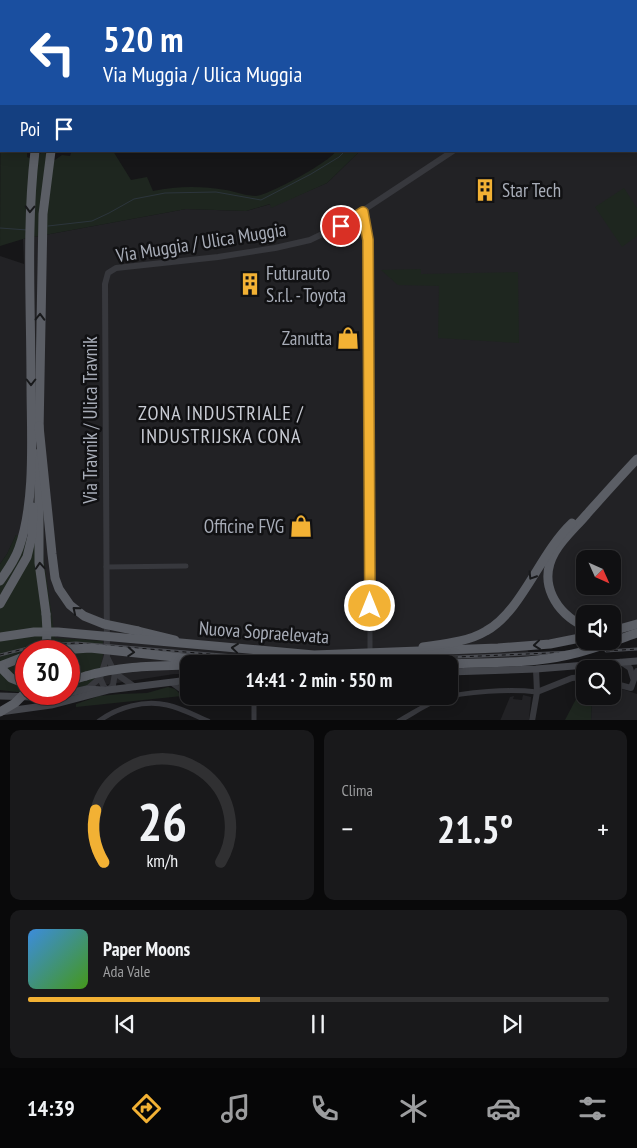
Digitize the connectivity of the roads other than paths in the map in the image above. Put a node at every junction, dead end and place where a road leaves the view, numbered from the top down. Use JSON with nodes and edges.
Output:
{"nodes":[{"id":1,"x":452,"y":152,"type":"edge"},
{"id":2,"x":50,"y":155,"type":"edge"},
{"id":3,"x":34,"y":156,"type":"edge"},
{"id":4,"x":363,"y":212,"type":"junction"},
{"id":5,"x":108,"y":273,"type":"joint"},
{"id":6,"x":39,"y":426,"type":"junction"},
{"id":7,"x":30,"y":457,"type":"junction"},
{"id":8,"x":637,"y":460,"type":"edge"},
{"id":9,"x":574,"y":525,"type":"junction"},
{"id":10,"x":186,"y":566,"type":"dead end"},
{"id":11,"x":106,"y":567,"type":"junction"},
{"id":12,"x":0,"y":581,"type":"edge"},
{"id":13,"x":0,"y":604,"type":"edge"},
{"id":14,"x":576,"y":621,"type":"edge"},
{"id":15,"x":637,"y":624,"type":"edge"},
{"id":16,"x":621,"y":628,"type":"edge"},
{"id":17,"x":637,"y":633,"type":"edge"},
{"id":18,"x":621,"y":636,"type":"edge"},
{"id":19,"x":0,"y":637,"type":"edge"},
{"id":20,"x":637,"y":638,"type":"edge"},
{"id":21,"x":576,"y":639,"type":"edge"},
{"id":22,"x":47,"y":640,"type":"edge"},
{"id":23,"x":182,"y":642,"type":"junction"},
{"id":24,"x":80,"y":649,"type":"edge"},
{"id":25,"x":370,"y":653,"type":"edge"},
{"id":26,"x":314,"y":655,"type":"junction"},
{"id":27,"x":106,"y":656,"type":"junction"},
{"id":28,"x":180,"y":658,"type":"edge"},
{"id":29,"x":637,"y":660,"type":"edge"},
{"id":30,"x":15,"y":661,"type":"edge"},
{"id":31,"x":621,"y":662,"type":"joint"},
{"id":32,"x":458,"y":664,"type":"edge"},
{"id":33,"x":180,"y":665,"type":"edge"},
{"id":34,"x":576,"y":665,"type":"edge"},
{"id":35,"x":0,"y":667,"type":"edge"},
{"id":36,"x":536,"y":668,"type":"junction"},
{"id":37,"x":637,"y":671,"type":"edge"},
{"id":38,"x":458,"y":672,"type":"edge"},
{"id":39,"x":115,"y":673,"type":"junction"},
{"id":40,"x":80,"y":678,"type":"edge"},
{"id":41,"x":100,"y":678,"type":"junction"},
{"id":42,"x":576,"y":678,"type":"edge"},
{"id":43,"x":633,"y":678,"type":"junction"},
{"id":44,"x":15,"y":679,"type":"edge"},
{"id":45,"x":180,"y":680,"type":"edge"},
{"id":46,"x":170,"y":681,"type":"junction"},
{"id":47,"x":621,"y":685,"type":"edge"},
{"id":48,"x":134,"y":687,"type":"junction"},
{"id":49,"x":547,"y":688,"type":"junction"},
{"id":50,"x":180,"y":689,"type":"edge"},
{"id":51,"x":634,"y":689,"type":"edge"},
{"id":52,"x":87,"y":690,"type":"junction"},
{"id":53,"x":108,"y":690,"type":"junction"},
{"id":54,"x":80,"y":691,"type":"edge"},
{"id":55,"x":537,"y":692,"type":"junction"},
{"id":56,"x":0,"y":696,"type":"edge"},
{"id":57,"x":15,"y":696,"type":"edge"},
{"id":58,"x":15,"y":703,"type":"edge"},
{"id":59,"x":254,"y":705,"type":"edge"},
{"id":60,"x":0,"y":712,"type":"edge"},
{"id":61,"x":99,"y":720,"type":"edge"},
{"id":62,"x":208,"y":720,"type":"edge"},
{"id":63,"x":254,"y":720,"type":"edge"},
{"id":64,"x":399,"y":720,"type":"edge"},
{"id":65,"x":532,"y":720,"type":"edge"}],
"edges":[{"from":1,"to":4,"type":"street","name":"Via Muggia / Ulica Muggia"},
{"from":6,"to":2,"type":"highway","one_way":true},
{"from":3,"to":7,"type":"highway","one_way":true},
{"from":4,"to":5,"type":"street","name":"Via Muggia / Ulica Muggia"},
{"from":4,"to":25,"type":"street"},
{"from":5,"to":11,"type":"street","name":"Via Travnik / Ulica Travnik"},
{"from":22,"to":6,"type":"highway","one_way":true,"bridge":true},
{"from":23,"to":6,"type":"highway","one_way":true,"bridge":true},
{"from":7,"to":12,"type":"highway"},
{"from":7,"to":13,"type":"highway"},
{"from":8,"to":9,"type":"highway"},
{"from":9,"to":14,"type":"highway"},
{"from":9,"to":26,"type":"highway","one_way":true,"bridge":true},
{"from":10,"to":11,"type":"street"},
{"from":11,"to":27,"type":"street","name":"Via Travnik / Ulica Travnik"},
{"from":15,"to":16,"type":"highway"},
{"from":17,"to":32,"type":"highway","bridge":true},
{"from":18,"to":20,"type":"highway","bridge":true},
{"from":19,"to":23,"type":"highway","name":"Nuova Sopraelevata","bridge":true},
{"from":21,"to":26,"type":"highway","name":"Nuova Sopraelevata","one_way":true,"bridge":true},
{"from":26,"to":23,"type":"highway","name":"Nuova Sopraelevata","one_way":true,"bridge":true},
{"from":24,"to":28,"type":"highway","name":"Nuova Sopraelevata","one_way":true,"bridge":true},
{"from":27,"to":39,"type":"street","name":"Via Travnik / Ulica Travnik"},
{"from":27,"to":41,"type":"street","name":"Via Travnik / Ulica Travnik"},
{"from":29,"to":31,"type":"main road"},
{"from":30,"to":35,"type":"highway"},
{"from":31,"to":43,"type":"street"},
{"from":33,"to":40,"type":"highway","bridge":true},
{"from":34,"to":36,"type":"main road"},
{"from":35,"to":44,"type":"highway"},
{"from":36,"to":38,"type":"main road"},
{"from":36,"to":49,"type":"street"},
{"from":36,"to":55,"type":"street"},
{"from":37,"to":43,"type":"street"},
{"from":39,"to":48,"type":"street","name":"Via Travnik / Ulica Travnik"},
{"from":39,"to":53,"type":"street"},
{"from":41,"to":52,"type":"street"},
{"from":41,"to":53,"type":"street"},
{"from":42,"to":49,"type":"street"},
{"from":43,"to":51,"type":"street"},
{"from":45,"to":46,"type":"main road"},
{"from":46,"to":48,"type":"main road"},
{"from":46,"to":50,"type":"street"},
{"from":47,"to":51,"type":"street"},
{"from":48,"to":53,"type":"main road"},
{"from":49,"to":55,"type":"street"},
{"from":52,"to":53,"type":"main road"},
{"from":52,"to":54,"type":"main road"},
{"from":53,"to":60,"type":"main road"},
{"from":55,"to":64,"type":"street"},
{"from":55,"to":65,"type":"street"},
{"from":56,"to":57,"type":"main road"},
{"from":58,"to":60,"type":"highway","bridge":true},
{"from":59,"to":63,"type":"street"},
{"from":61,"to":62,"type":"street"}]}
